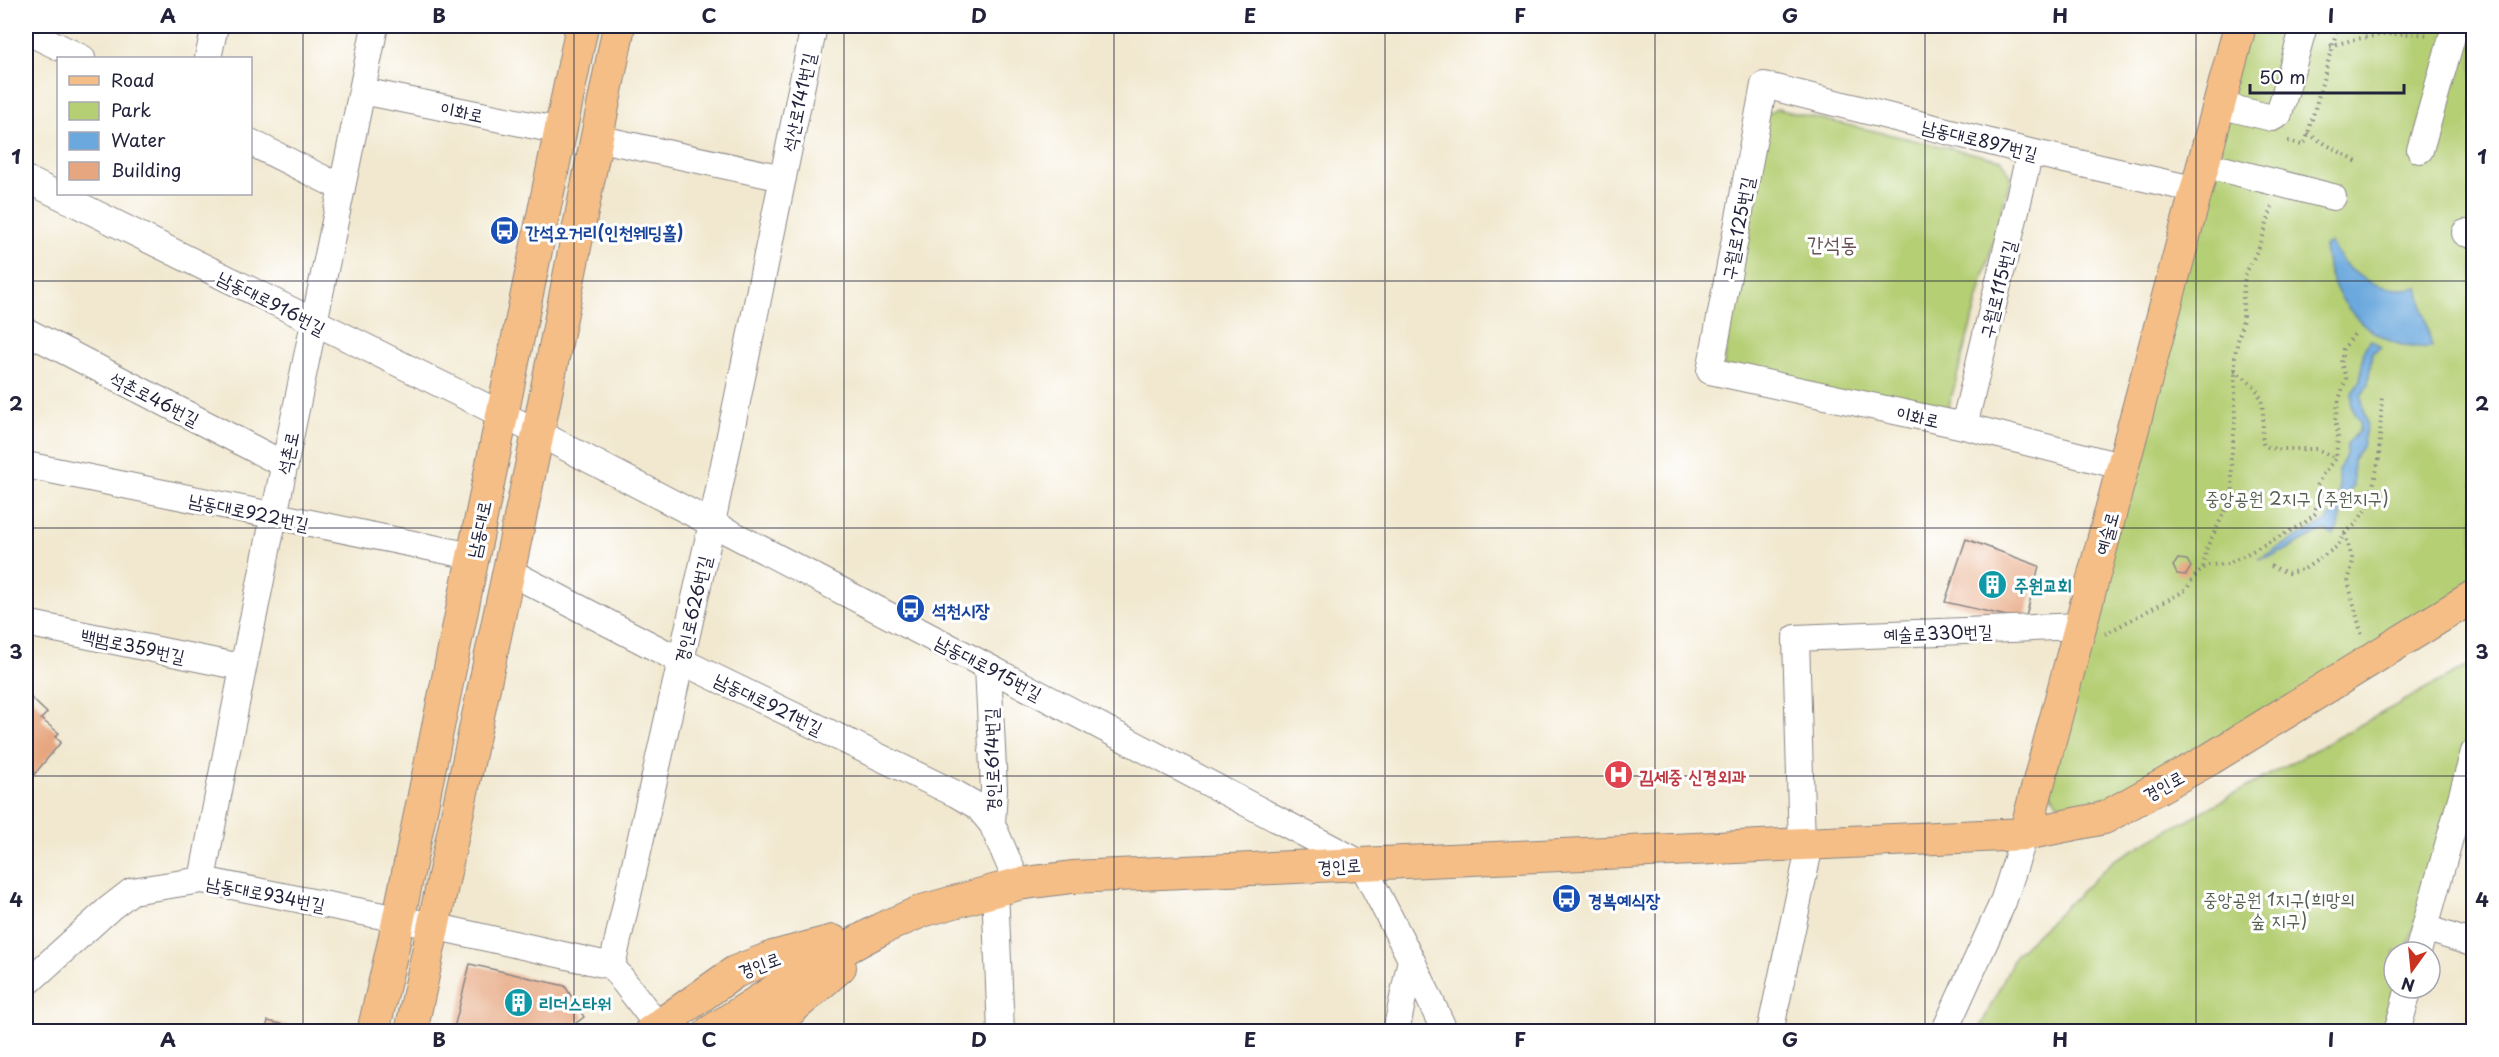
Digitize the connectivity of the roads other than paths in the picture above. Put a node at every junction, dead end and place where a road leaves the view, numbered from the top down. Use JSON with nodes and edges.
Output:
{"nodes":[{"id":1,"x":214,"y":26,"type":"edge"},
{"id":2,"x":375,"y":26,"type":"edge"},
{"id":3,"x":582,"y":26,"type":"edge"},
{"id":4,"x":619,"y":26,"type":"edge"},
{"id":5,"x":814,"y":26,"type":"edge"},
{"id":6,"x":2240,"y":26,"type":"edge"},
{"id":7,"x":2304,"y":26,"type":"edge"},
{"id":8,"x":26,"y":31,"type":"edge"},
{"id":9,"x":2453,"y":33,"type":"edge"},
{"id":10,"x":80,"y":57,"type":"edge"},
{"id":11,"x":208,"y":57,"type":"edge"},
{"id":12,"x":1764,"y":85,"type":"joint"},
{"id":13,"x":362,"y":91,"type":"junction"},
{"id":14,"x":2219,"y":105,"type":"junction"},
{"id":15,"x":561,"y":130,"type":"junction"},
{"id":16,"x":596,"y":138,"type":"junction"},
{"id":17,"x":252,"y":143,"type":"edge"},
{"id":18,"x":2420,"y":150,"type":"dead end"},
{"id":19,"x":2030,"y":152,"type":"junction"},
{"id":20,"x":2200,"y":177,"type":"junction"},
{"id":21,"x":783,"y":178,"type":"junction"},
{"id":22,"x":26,"y":179,"type":"edge"},
{"id":23,"x":342,"y":188,"type":"junction"},
{"id":24,"x":57,"y":195,"type":"edge"},
{"id":25,"x":58,"y":195,"type":"edge"},
{"id":26,"x":2333,"y":197,"type":"dead end"},
{"id":27,"x":315,"y":324,"type":"junction"},
{"id":28,"x":26,"y":331,"type":"edge"},
{"id":29,"x":1710,"y":371,"type":"joint"},
{"id":30,"x":520,"y":424,"type":"junction"},
{"id":31,"x":1964,"y":426,"type":"junction"},
{"id":32,"x":26,"y":465,"type":"edge"},
{"id":33,"x":285,"y":465,"type":"junction"},
{"id":34,"x":2124,"y":467,"type":"junction"},
{"id":35,"x":273,"y":516,"type":"junction"},
{"id":36,"x":712,"y":523,"type":"junction"},
{"id":37,"x":472,"y":556,"type":"junction"},
{"id":38,"x":508,"y":571,"type":"junction"},
{"id":39,"x":2474,"y":596,"type":"edge"},
{"id":40,"x":26,"y":623,"type":"edge"},
{"id":41,"x":2077,"y":639,"type":"junction"},
{"id":42,"x":681,"y":661,"type":"junction"},
{"id":43,"x":241,"y":667,"type":"junction"},
{"id":44,"x":988,"y":667,"type":"junction"},
{"id":45,"x":2474,"y":752,"type":"edge"},
{"id":46,"x":992,"y":824,"type":"junction"},
{"id":47,"x":2025,"y":834,"type":"junction"},
{"id":48,"x":1806,"y":845,"type":"junction"},
{"id":49,"x":1362,"y":864,"type":"junction"},
{"id":50,"x":202,"y":880,"type":"junction"},
{"id":51,"x":1007,"y":887,"type":"junction"},
{"id":52,"x":398,"y":919,"type":"junction"},
{"id":53,"x":433,"y":926,"type":"junction"},
{"id":54,"x":883,"y":928,"type":"junction"},
{"id":55,"x":2422,"y":940,"type":"edge"},
{"id":56,"x":2442,"y":942,"type":"edge"},
{"id":57,"x":2474,"y":945,"type":"edge"},
{"id":58,"x":1411,"y":959,"type":"junction"},
{"id":59,"x":612,"y":966,"type":"junction"},
{"id":60,"x":26,"y":984,"type":"edge"},
{"id":61,"x":2406,"y":1000,"type":"edge"},
{"id":62,"x":654,"y":1029,"type":"edge"},
{"id":63,"x":373,"y":1032,"type":"edge"},
{"id":64,"x":411,"y":1032,"type":"edge"},
{"id":65,"x":710,"y":1032,"type":"edge"},
{"id":66,"x":765,"y":1032,"type":"edge"},
{"id":67,"x":1001,"y":1032,"type":"edge"},
{"id":68,"x":1396,"y":1032,"type":"edge"},
{"id":69,"x":1445,"y":1032,"type":"edge"},
{"id":70,"x":1770,"y":1032,"type":"edge"},
{"id":71,"x":1944,"y":1032,"type":"edge"},
{"id":72,"x":2397,"y":1032,"type":"edge"}],
"edges":[{"from":1,"to":11,"type":"street"},
{"from":2,"to":13,"type":"street","name":"석촌로"},
{"from":3,"to":15,"type":"main road","name":"남동대로"},
{"from":4,"to":16,"type":"main road"},
{"from":5,"to":21,"type":"street","name":"석산로141번길"},
{"from":6,"to":14,"type":"main road","name":"예술로"},
{"from":7,"to":14,"type":"street"},
{"from":8,"to":10,"type":"street"},
{"from":9,"to":18,"type":"street"},
{"from":12,"to":19,"type":"street","name":"남동대로897번길"},
{"from":12,"to":29,"type":"street","name":"구월로125번길"},
{"from":13,"to":15,"type":"street","name":"이화로"},
{"from":13,"to":23,"type":"street","name":"석촌로"},
{"from":14,"to":20,"type":"main road","name":"예술로"},
{"from":15,"to":30,"type":"main road","name":"남동대로"},
{"from":16,"to":21,"type":"street"},
{"from":16,"to":30,"type":"main road"},
{"from":17,"to":23,"type":"street"},
{"from":19,"to":20,"type":"street","name":"남동대로897번길"},
{"from":19,"to":31,"type":"street","name":"구월로115번길"},
{"from":20,"to":26,"type":"street","name":"남동대로897번길"},
{"from":20,"to":34,"type":"main road","name":"예술로"},
{"from":21,"to":36,"type":"street","name":"경인로626번길"},
{"from":22,"to":24,"type":"street","name":"남동대로916번길"},
{"from":23,"to":27,"type":"street","name":"석촌로"},
{"from":25,"to":27,"type":"street","name":"남동대로916번길"},
{"from":27,"to":30,"type":"street","name":"남동대로916번길"},
{"from":27,"to":33,"type":"street","name":"석촌로"},
{"from":28,"to":33,"type":"street","name":"석촌로46번길"},
{"from":29,"to":31,"type":"street","name":"이화로"},
{"from":30,"to":36,"type":"street","name":"남동대로915번길"},
{"from":30,"to":37,"type":"main road","name":"남동대로"},
{"from":30,"to":38,"type":"main road"},
{"from":31,"to":34,"type":"street","name":"이화로"},
{"from":32,"to":35,"type":"street","name":"남동대로922번길"},
{"from":33,"to":35,"type":"street","name":"석촌로"},
{"from":34,"to":41,"type":"main road","name":"예술로"},
{"from":35,"to":37,"type":"street","name":"남동대로922번길"},
{"from":35,"to":43,"type":"street","name":"석촌로"},
{"from":36,"to":42,"type":"street","name":"경인로626번길"},
{"from":36,"to":44,"type":"street","name":"남동대로915번길"},
{"from":37,"to":52,"type":"main road","name":"남동대로"},
{"from":38,"to":42,"type":"street","name":"남동대로921번길"},
{"from":38,"to":53,"type":"main road"},
{"from":39,"to":47,"type":"main road","name":"경인로"},
{"from":40,"to":43,"type":"street","name":"백범로359번길"},
{"from":41,"to":47,"type":"main road","name":"예술로"},
{"from":41,"to":48,"type":"street","name":"예술로330번길"},
{"from":42,"to":46,"type":"street","name":"남동대로921번길"},
{"from":42,"to":59,"type":"street","name":"경인로626번길"},
{"from":43,"to":50,"type":"street","name":"석촌로"},
{"from":44,"to":46,"type":"street","name":"경인로614번길"},
{"from":44,"to":49,"type":"street","name":"남동대로915번길"},
{"from":45,"to":55,"type":"street"},
{"from":46,"to":51,"type":"street","name":"경인로614번길"},
{"from":47,"to":48,"type":"main road","name":"경인로"},
{"from":47,"to":71,"type":"street","name":"예술로"},
{"from":48,"to":49,"type":"main road","name":"경인로"},
{"from":48,"to":70,"type":"street"},
{"from":49,"to":51,"type":"main road","name":"경인로"},
{"from":49,"to":58,"type":"street"},
{"from":50,"to":52,"type":"street","name":"남동대로934번길"},
{"from":50,"to":60,"type":"street","name":"남동대로934번길"},
{"from":51,"to":54,"type":"main road","name":"경인로"},
{"from":51,"to":67,"type":"street"},
{"from":52,"to":53,"type":"street","name":"남동대로934번길"},
{"from":52,"to":63,"type":"main road","name":"남동대로"},
{"from":53,"to":59,"type":"street","name":"남동대로934번길"},
{"from":53,"to":64,"type":"main road"},
{"from":54,"to":62,"type":"main road","name":"경인로"},
{"from":54,"to":65,"type":"main road","name":"경인로"},
{"from":54,"to":66,"type":"main road","name":"경인로"},
{"from":56,"to":57,"type":"street"},
{"from":58,"to":68,"type":"street"},
{"from":58,"to":69,"type":"street"},
{"from":59,"to":62,"type":"street"},
{"from":61,"to":72,"type":"street"}]}
